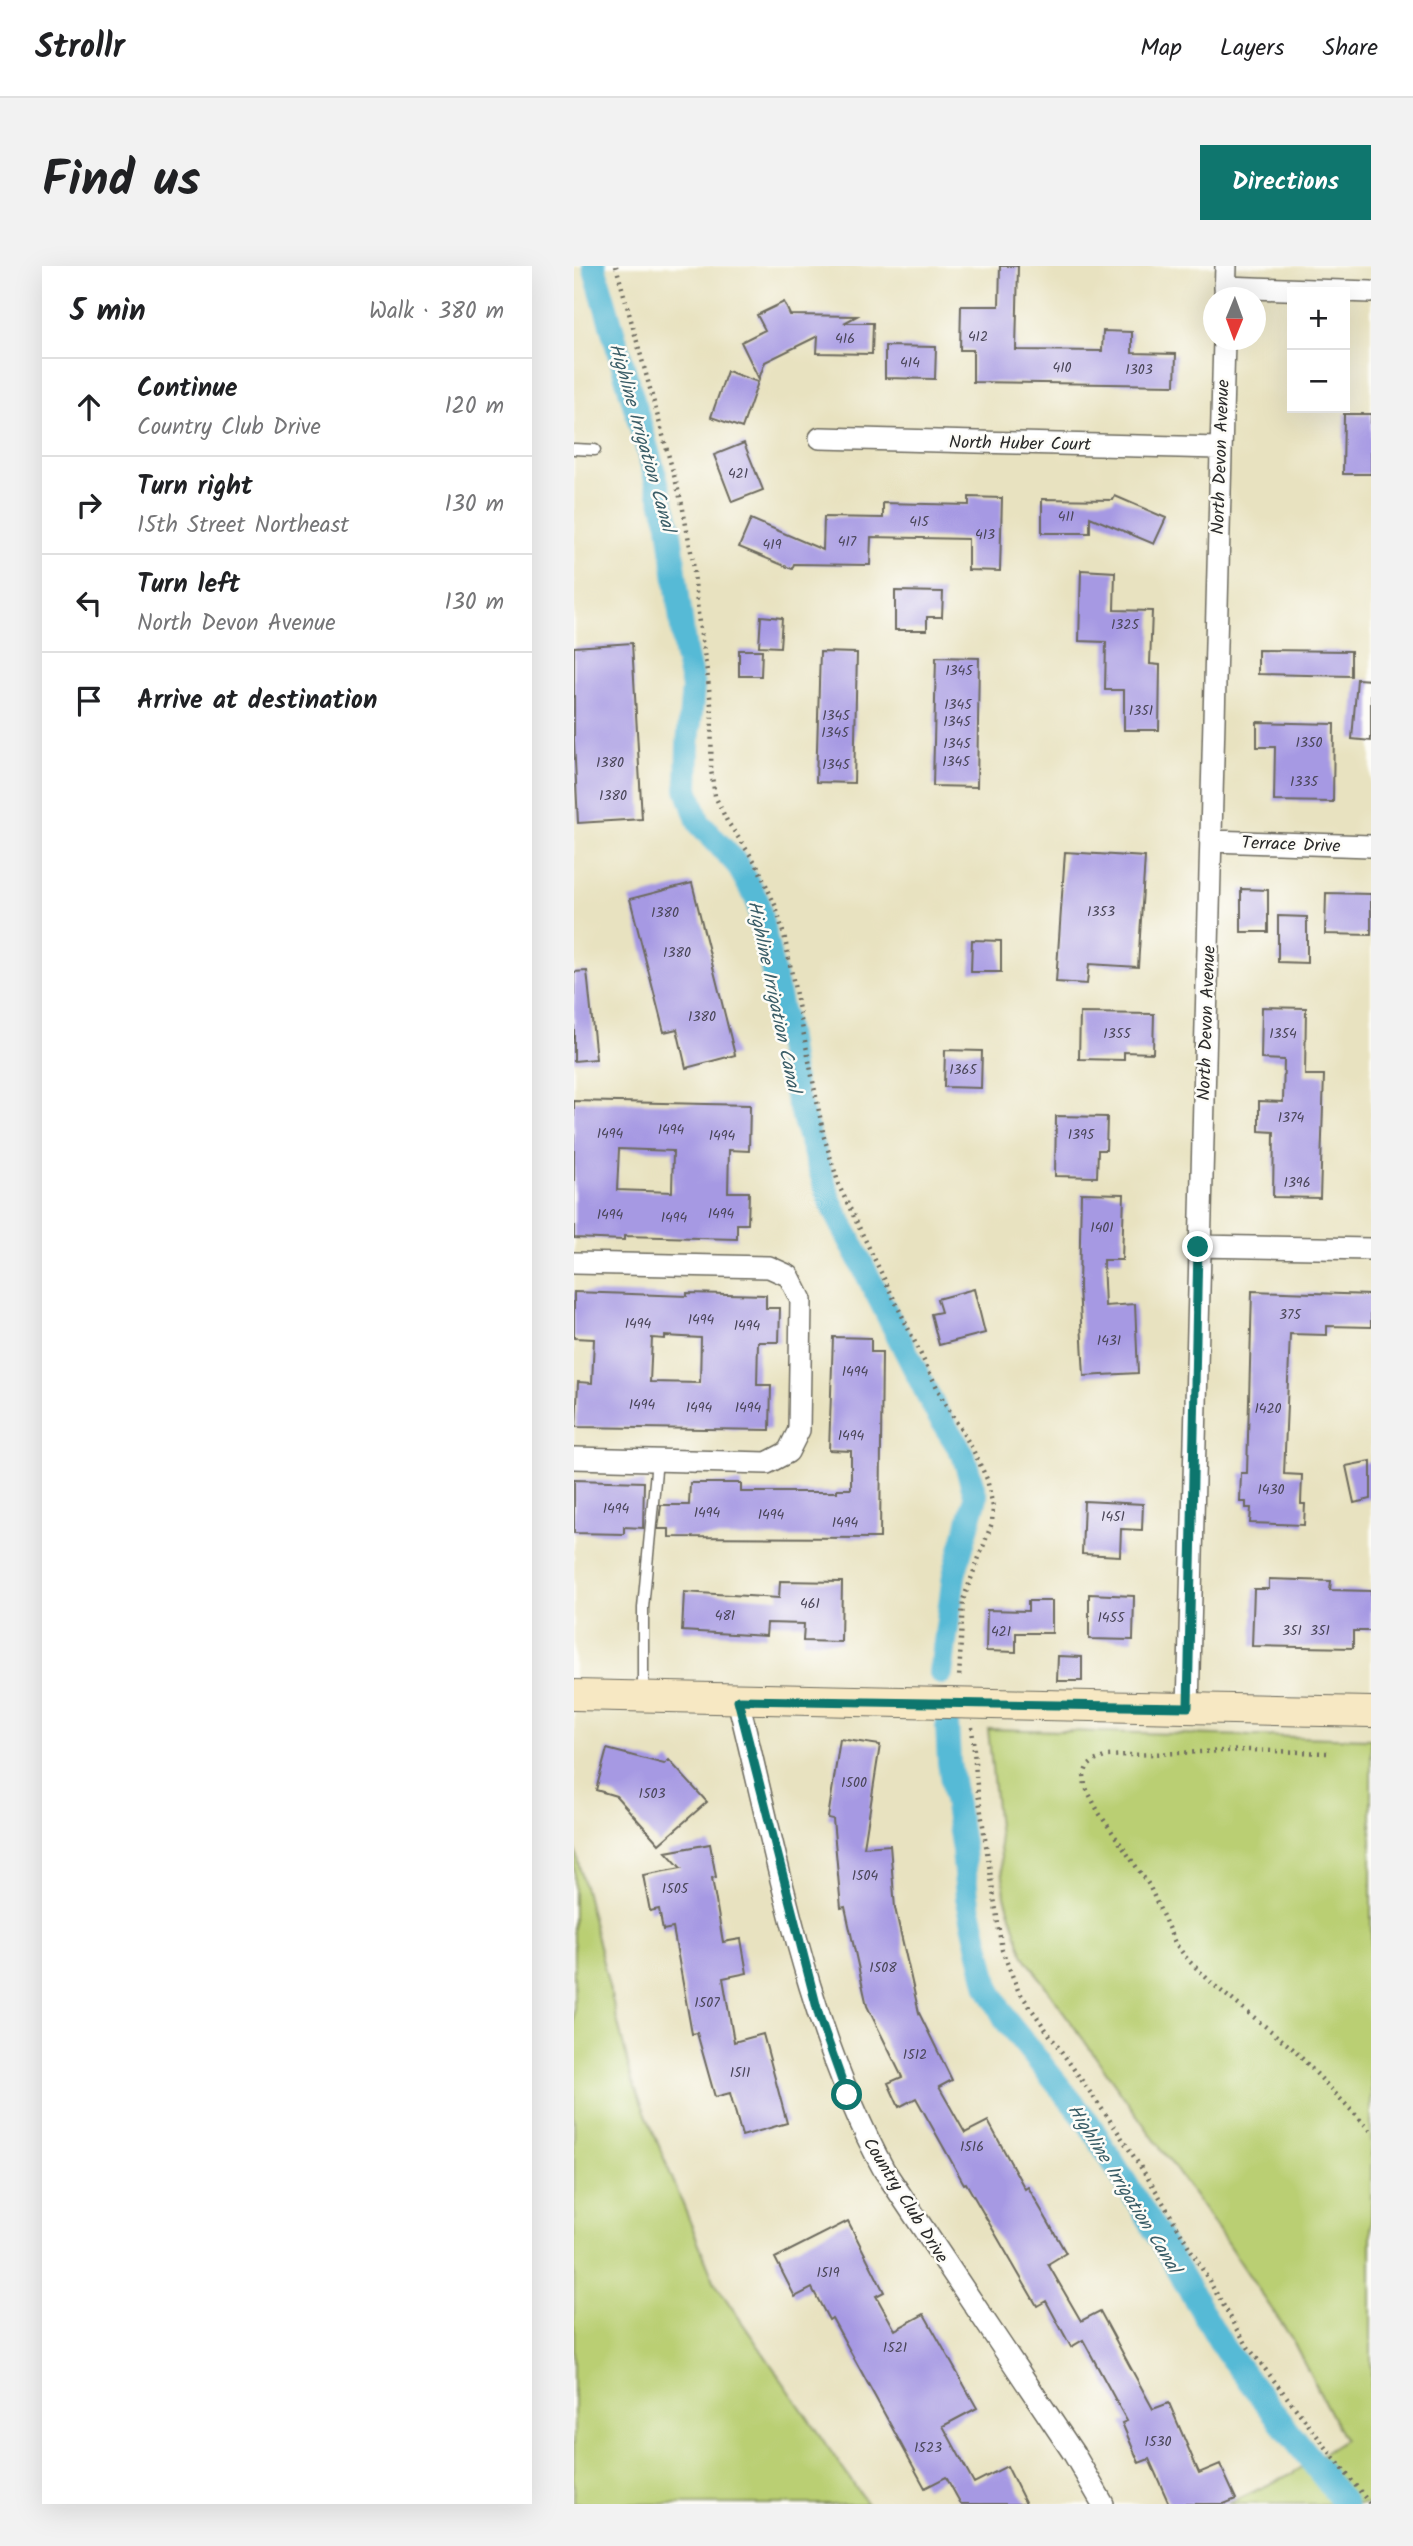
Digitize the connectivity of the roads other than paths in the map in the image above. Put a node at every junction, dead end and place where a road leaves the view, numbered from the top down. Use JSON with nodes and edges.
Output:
{"nodes":[{"id":1,"x":1225,"y":284,"type":"edge"},
{"id":2,"x":1371,"y":292,"type":"edge"},
{"id":3,"x":1224,"y":350,"type":"edge"},
{"id":4,"x":820,"y":438,"type":"dead end"},
{"id":5,"x":1219,"y":448,"type":"junction"},
{"id":6,"x":574,"y":449,"type":"edge"},
{"id":7,"x":595,"y":450,"type":"dead end"},
{"id":8,"x":1211,"y":841,"type":"junction"},
{"id":9,"x":1371,"y":846,"type":"edge"},
{"id":10,"x":1198,"y":1247,"type":"junction"},
{"id":11,"x":1371,"y":1249,"type":"edge"},
{"id":12,"x":574,"y":1263,"type":"edge"},
{"id":13,"x":574,"y":1458,"type":"edge"},
{"id":14,"x":657,"y":1460,"type":"junction"},
{"id":15,"x":574,"y":1695,"type":"edge"},
{"id":16,"x":643,"y":1697,"type":"junction"},
{"id":17,"x":738,"y":1700,"type":"junction"},
{"id":18,"x":1188,"y":1707,"type":"junction"},
{"id":19,"x":1371,"y":1712,"type":"edge"},
{"id":20,"x":1103,"y":2504,"type":"edge"}],
"edges":[{"from":1,"to":2,"type":"street"},
{"from":3,"to":5,"type":"street","name":"North Devon Avenue"},
{"from":4,"to":5,"type":"street","name":"North Huber Court"},
{"from":5,"to":8,"type":"street","name":"North Devon Avenue"},
{"from":6,"to":7,"type":"lane"},
{"from":8,"to":9,"type":"street","name":"Terrace Drive"},
{"from":8,"to":10,"type":"street","name":"North Devon Avenue"},
{"from":10,"to":11,"type":"street"},
{"from":10,"to":18,"type":"street","name":"North Devon Avenue"},
{"from":12,"to":14,"type":"street"},
{"from":13,"to":14,"type":"street"},
{"from":14,"to":16,"type":"lane"},
{"from":15,"to":16,"type":"street"},
{"from":16,"to":17,"type":"street"},
{"from":17,"to":18,"type":"street"},
{"from":17,"to":20,"type":"street","name":"Country Club Drive"},
{"from":18,"to":19,"type":"street"}]}
